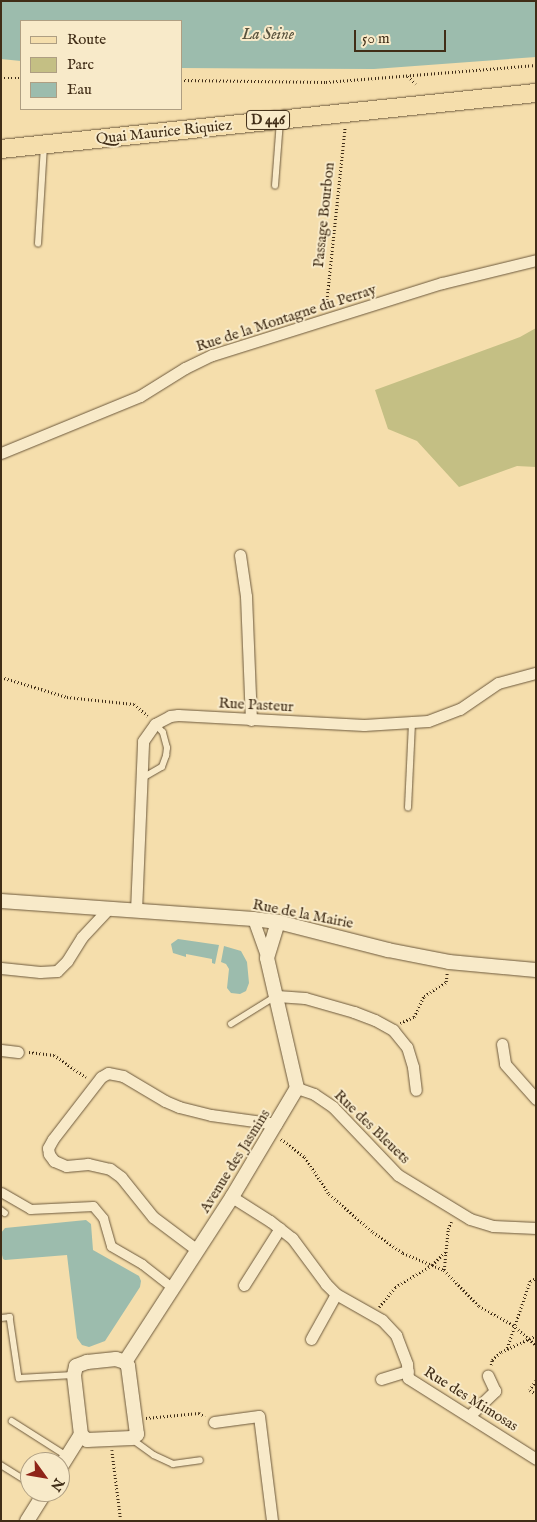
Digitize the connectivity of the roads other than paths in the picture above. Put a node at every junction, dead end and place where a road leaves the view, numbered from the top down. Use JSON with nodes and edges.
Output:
{"nodes":[{"id":1,"x":536,"y":92,"type":"edge"},
{"id":2,"x":280,"y":119,"type":"junction"},
{"id":3,"x":44,"y":144,"type":"junction"},
{"id":4,"x":1,"y":149,"type":"edge"},
{"id":5,"x":275,"y":186,"type":"dead end"},
{"id":6,"x":38,"y":244,"type":"dead end"},
{"id":7,"x":536,"y":260,"type":"edge"},
{"id":8,"x":1,"y":453,"type":"edge"},
{"id":9,"x":240,"y":555,"type":"dead end"},
{"id":10,"x":536,"y":673,"type":"edge"},
{"id":11,"x":251,"y":720,"type":"junction"},
{"id":12,"x":412,"y":722,"type":"junction"},
{"id":13,"x":156,"y":724,"type":"junction"},
{"id":14,"x":141,"y":779,"type":"junction"},
{"id":15,"x":408,"y":808,"type":"dead end"},
{"id":16,"x":1,"y":901,"type":"edge"},
{"id":17,"x":107,"y":910,"type":"junction"},
{"id":18,"x":136,"y":911,"type":"junction"},
{"id":19,"x":253,"y":919,"type":"junction"},
{"id":20,"x":278,"y":922,"type":"junction"},
{"id":21,"x":267,"y":958,"type":"junction"},
{"id":22,"x":1,"y":968,"type":"edge"},
{"id":23,"x":536,"y":970,"type":"edge"},
{"id":24,"x":277,"y":996,"type":"junction"},
{"id":25,"x":231,"y":1024,"type":"dead end"},
{"id":26,"x":502,"y":1044,"type":"dead end"},
{"id":27,"x":1,"y":1050,"type":"edge"},
{"id":28,"x":18,"y":1052,"type":"road end"},
{"id":29,"x":297,"y":1088,"type":"junction"},
{"id":30,"x":416,"y":1090,"type":"dead end"},
{"id":31,"x":536,"y":1099,"type":"edge"},
{"id":32,"x":274,"y":1129,"type":"junction"},
{"id":33,"x":1,"y":1192,"type":"edge"},
{"id":34,"x":232,"y":1196,"type":"junction"},
{"id":35,"x":280,"y":1228,"type":"junction"},
{"id":36,"x":536,"y":1228,"type":"edge"},
{"id":37,"x":197,"y":1250,"type":"junction"},
{"id":38,"x":244,"y":1285,"type":"dead end"},
{"id":39,"x":172,"y":1288,"type":"junction"},
{"id":40,"x":336,"y":1294,"type":"junction"},
{"id":41,"x":1,"y":1318,"type":"edge"},
{"id":42,"x":311,"y":1339,"type":"dead end"},
{"id":43,"x":125,"y":1362,"type":"junction"},
{"id":44,"x":408,"y":1371,"type":"junction"},
{"id":45,"x":74,"y":1374,"type":"junction"},
{"id":46,"x":488,"y":1376,"type":"road end"},
{"id":47,"x":381,"y":1379,"type":"dead end"},
{"id":48,"x":470,"y":1415,"type":"junction"},
{"id":49,"x":12,"y":1421,"type":"dead end"},
{"id":50,"x":214,"y":1422,"type":"road end"},
{"id":51,"x":81,"y":1435,"type":"junction"},
{"id":52,"x":132,"y":1438,"type":"junction"},
{"id":53,"x":62,"y":1452,"type":"edge"},
{"id":54,"x":70,"y":1453,"type":"edge"},
{"id":55,"x":536,"y":1458,"type":"edge"},
{"id":56,"x":200,"y":1460,"type":"dead end"},
{"id":57,"x":1,"y":1465,"type":"edge"},
{"id":58,"x":20,"y":1477,"type":"edge"},
{"id":59,"x":39,"y":1502,"type":"edge"},
{"id":60,"x":27,"y":1521,"type":"edge"},
{"id":61,"x":272,"y":1521,"type":"edge"}],
"edges":[{"from":1,"to":2,"type":"main road","name":"Quai Maurice Riquiez","number":"D 446"},
{"from":2,"to":3,"type":"main road","name":"Quai Maurice Riquiez","number":"D 446"},
{"from":2,"to":5,"type":"lane"},
{"from":3,"to":4,"type":"main road","name":"Quai Maurice Riquiez","number":"D 446"},
{"from":3,"to":6,"type":"lane"},
{"from":7,"to":8,"type":"street","name":"Rue de la Montagne du Perray"},
{"from":9,"to":11,"type":"street"},
{"from":10,"to":12,"type":"street","name":"Rue Pasteur"},
{"from":11,"to":12,"type":"street","name":"Rue Pasteur"},
{"from":11,"to":13,"type":"street","name":"Rue Pasteur"},
{"from":12,"to":15,"type":"lane"},
{"from":13,"to":14,"type":"street"},
{"from":13,"to":14,"type":"lane"},
{"from":14,"to":18,"type":"street"},
{"from":16,"to":17,"type":"street","name":"Rue de la Mairie"},
{"from":17,"to":18,"type":"street","name":"Rue de la Mairie"},
{"from":17,"to":22,"type":"street"},
{"from":18,"to":19,"type":"street","name":"Rue de la Mairie"},
{"from":19,"to":20,"type":"street","name":"Rue de la Mairie"},
{"from":19,"to":21,"type":"street"},
{"from":20,"to":21,"type":"street"},
{"from":20,"to":23,"type":"street","name":"Rue de la Mairie"},
{"from":21,"to":24,"type":"street"},
{"from":24,"to":25,"type":"lane"},
{"from":24,"to":29,"type":"street"},
{"from":24,"to":30,"type":"street"},
{"from":26,"to":31,"type":"street"},
{"from":27,"to":28,"type":"street"},
{"from":29,"to":32,"type":"street","name":"Avenue des Jasmins"},
{"from":29,"to":36,"type":"street","name":"Rue des Bleuets"},
{"from":32,"to":34,"type":"street","name":"Avenue des Jasmins"},
{"from":32,"to":37,"type":"street"},
{"from":33,"to":39,"type":"street"},
{"from":34,"to":35,"type":"street","name":"Rue des Mimosas"},
{"from":34,"to":37,"type":"street","name":"Avenue des Jasmins"},
{"from":35,"to":38,"type":"street"},
{"from":35,"to":40,"type":"street","name":"Rue des Mimosas"},
{"from":37,"to":39,"type":"street","name":"Avenue des Jasmins"},
{"from":39,"to":43,"type":"street","name":"Avenue des Jasmins"},
{"from":40,"to":42,"type":"street"},
{"from":40,"to":44,"type":"street","name":"Rue des Mimosas"},
{"from":41,"to":45,"type":"lane"},
{"from":43,"to":45,"type":"street"},
{"from":43,"to":52,"type":"street"},
{"from":44,"to":47,"type":"street"},
{"from":44,"to":48,"type":"street","name":"Rue des Mimosas"},
{"from":45,"to":51,"type":"street"},
{"from":46,"to":48,"type":"street"},
{"from":48,"to":55,"type":"street","name":"Rue des Mimosas"},
{"from":49,"to":53,"type":"lane"},
{"from":50,"to":61,"type":"street"},
{"from":51,"to":52,"type":"street"},
{"from":51,"to":54,"type":"street"},
{"from":52,"to":56,"type":"lane"},
{"from":57,"to":58,"type":"lane"},
{"from":59,"to":60,"type":"street"}]}
